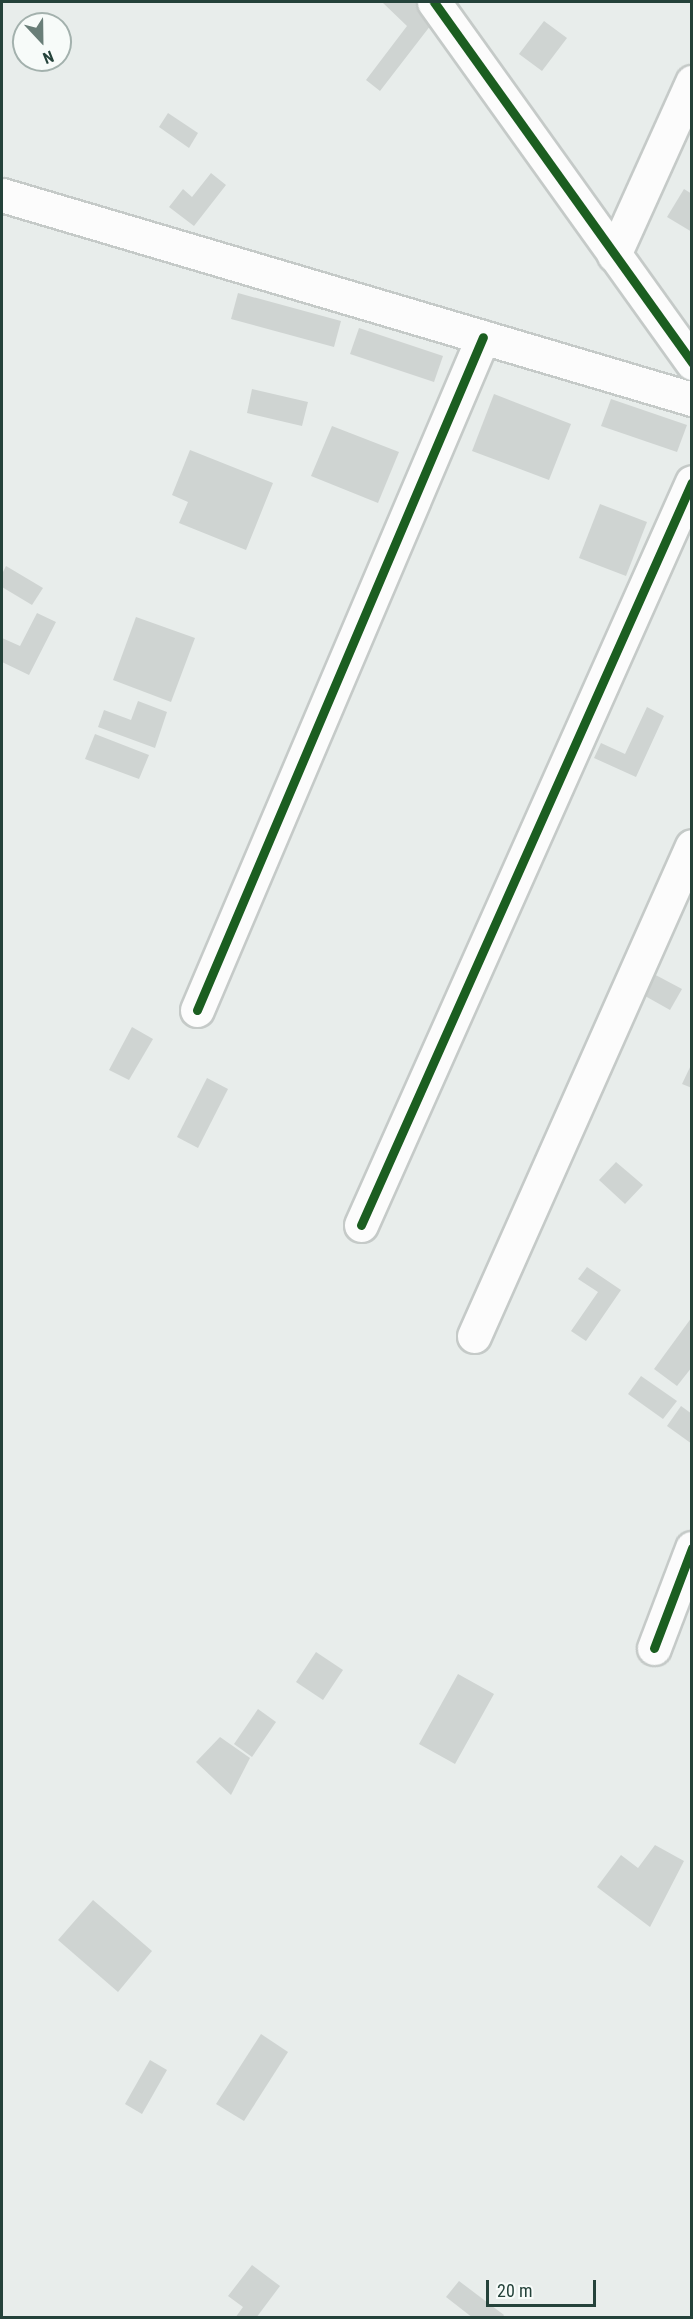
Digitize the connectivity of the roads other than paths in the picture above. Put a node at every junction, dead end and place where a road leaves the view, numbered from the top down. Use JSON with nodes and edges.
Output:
{"nodes":[{"id":1,"x":434,"y":2,"type":"edge"},
{"id":2,"x":692,"y":82,"type":"edge"},
{"id":3,"x":2,"y":195,"type":"edge"},
{"id":4,"x":614,"y":255,"type":"junction"},
{"id":5,"x":483,"y":337,"type":"junction"},
{"id":6,"x":692,"y":363,"type":"edge"},
{"id":7,"x":692,"y":399,"type":"edge"},
{"id":8,"x":692,"y":482,"type":"edge"},
{"id":9,"x":692,"y":846,"type":"edge"},
{"id":10,"x":197,"y":1010,"type":"dead end"},
{"id":11,"x":361,"y":1225,"type":"dead end"},
{"id":12,"x":474,"y":1336,"type":"dead end"},
{"id":13,"x":692,"y":1548,"type":"edge"},
{"id":14,"x":654,"y":1648,"type":"dead end"}],
"edges":[{"from":1,"to":4,"type":"street"},
{"from":2,"to":4,"type":"street"},
{"from":3,"to":5,"type":"street"},
{"from":4,"to":6,"type":"street"},
{"from":5,"to":7,"type":"street"},
{"from":5,"to":10,"type":"street"},
{"from":8,"to":11,"type":"street"},
{"from":9,"to":12,"type":"street"},
{"from":13,"to":14,"type":"street"}]}
